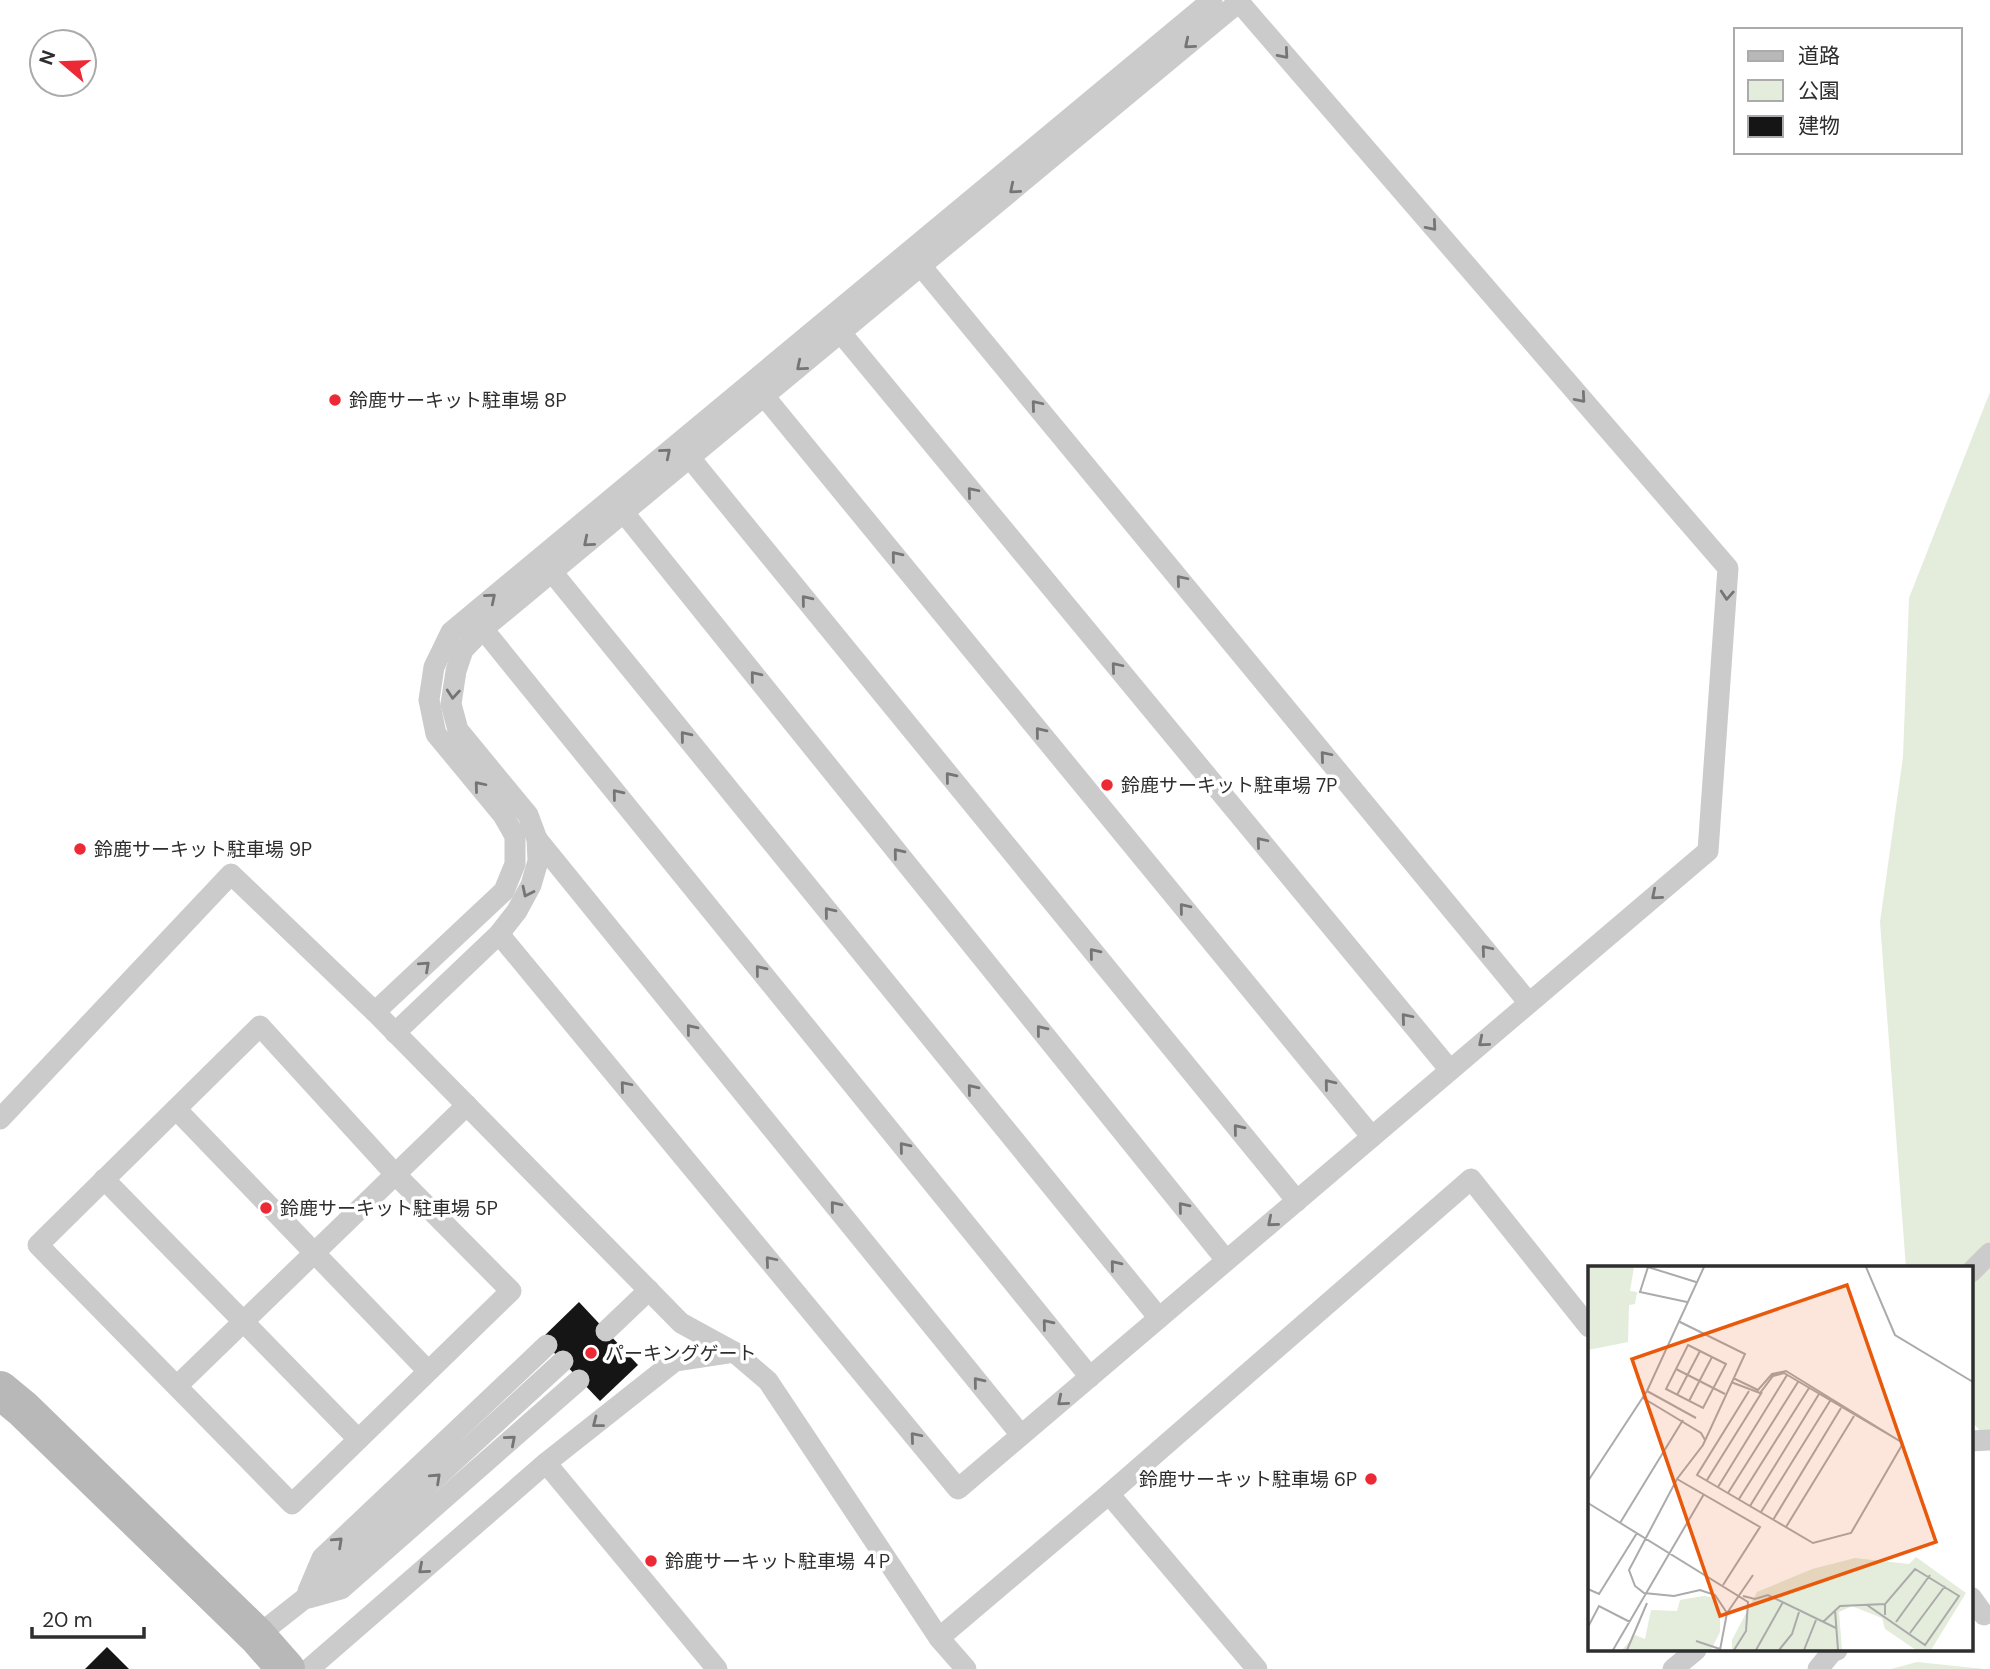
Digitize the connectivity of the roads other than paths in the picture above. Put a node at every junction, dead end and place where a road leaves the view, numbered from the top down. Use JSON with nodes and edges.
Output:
{"nodes":[{"id":1,"x":1212,"y":0,"type":"edge"},
{"id":2,"x":1238,"y":1,"type":"edge"},
{"id":3,"x":921,"y":266,"type":"junction"},
{"id":4,"x":841,"y":333,"type":"junction"},
{"id":5,"x":764,"y":396,"type":"junction"},
{"id":6,"x":690,"y":458,"type":"junction"},
{"id":7,"x":624,"y":513,"type":"junction"},
{"id":8,"x":552,"y":572,"type":"junction"},
{"id":9,"x":483,"y":629,"type":"junction"},
{"id":10,"x":537,"y":839,"type":"junction"},
{"id":11,"x":499,"y":934,"type":"junction"},
{"id":12,"x":1529,"y":1003,"type":"junction"},
{"id":13,"x":374,"y":1012,"type":"junction"},
{"id":14,"x":395,"y":1032,"type":"junction"},
{"id":15,"x":1450,"y":1070,"type":"junction"},
{"id":16,"x":467,"y":1105,"type":"junction"},
{"id":17,"x":176,"y":1109,"type":"junction"},
{"id":18,"x":0,"y":1119,"type":"edge"},
{"id":19,"x":1372,"y":1136,"type":"junction"},
{"id":20,"x":395,"y":1174,"type":"junction"},
{"id":21,"x":104,"y":1179,"type":"junction"},
{"id":22,"x":1297,"y":1201,"type":"junction"},
{"id":23,"x":314,"y":1253,"type":"junction"},
{"id":24,"x":1990,"y":1253,"type":"edge"},
{"id":25,"x":1226,"y":1260,"type":"junction"},
{"id":26,"x":1972,"y":1271,"type":"edge"},
{"id":27,"x":649,"y":1290,"type":"junction"},
{"id":28,"x":1158,"y":1318,"type":"junction"},
{"id":29,"x":243,"y":1321,"type":"junction"},
{"id":30,"x":681,"y":1323,"type":"junction"},
{"id":31,"x":1588,"y":1326,"type":"edge"},
{"id":32,"x":606,"y":1331,"type":"dead end"},
{"id":33,"x":547,"y":1345,"type":"dead end"},
{"id":34,"x":734,"y":1352,"type":"junction"},
{"id":35,"x":563,"y":1361,"type":"dead end"},
{"id":36,"x":675,"y":1361,"type":"junction"},
{"id":37,"x":428,"y":1371,"type":"junction"},
{"id":38,"x":1090,"y":1377,"type":"junction"},
{"id":39,"x":579,"y":1380,"type":"dead end"},
{"id":40,"x":177,"y":1386,"type":"junction"},
{"id":41,"x":0,"y":1390,"type":"edge"},
{"id":42,"x":1021,"y":1435,"type":"junction"},
{"id":43,"x":358,"y":1440,"type":"junction"},
{"id":44,"x":1990,"y":1440,"type":"edge"},
{"id":45,"x":1972,"y":1441,"type":"edge"},
{"id":46,"x":546,"y":1462,"type":"junction"},
{"id":47,"x":1109,"y":1494,"type":"junction"},
{"id":48,"x":304,"y":1599,"type":"junction"},
{"id":49,"x":1972,"y":1599,"type":"edge"},
{"id":50,"x":1981,"y":1616,"type":"edge"},
{"id":51,"x":257,"y":1636,"type":"junction"},
{"id":52,"x":939,"y":1638,"type":"junction"},
{"id":53,"x":1694,"y":1652,"type":"edge"},
{"id":54,"x":1832,"y":1652,"type":"edge"},
{"id":55,"x":286,"y":1669,"type":"edge"},
{"id":56,"x":309,"y":1669,"type":"edge"},
{"id":57,"x":716,"y":1669,"type":"edge"},
{"id":58,"x":966,"y":1669,"type":"edge"},
{"id":59,"x":1257,"y":1669,"type":"edge"},
{"id":60,"x":1673,"y":1669,"type":"edge"},
{"id":61,"x":1818,"y":1669,"type":"edge"}],
"edges":[{"from":13,"to":1,"type":"lane","one_way":true},
{"from":2,"to":3,"type":"lane","one_way":true},
{"from":2,"to":12,"type":"lane","one_way":true},
{"from":3,"to":4,"type":"lane"},
{"from":12,"to":3,"type":"lane","one_way":true},
{"from":4,"to":5,"type":"lane","one_way":true},
{"from":15,"to":4,"type":"lane","one_way":true},
{"from":5,"to":6,"type":"lane"},
{"from":19,"to":5,"type":"lane","one_way":true},
{"from":6,"to":7,"type":"lane"},
{"from":22,"to":6,"type":"lane","one_way":true},
{"from":7,"to":8,"type":"lane","one_way":true},
{"from":25,"to":7,"type":"lane","one_way":true},
{"from":8,"to":9,"type":"lane"},
{"from":28,"to":8,"type":"lane","one_way":true},
{"from":9,"to":10,"type":"lane","one_way":true},
{"from":38,"to":9,"type":"lane","one_way":true},
{"from":10,"to":11,"type":"lane","one_way":true},
{"from":42,"to":10,"type":"lane","one_way":true},
{"from":11,"to":14,"type":"lane"},
{"from":42,"to":11,"type":"lane","one_way":true},
{"from":12,"to":15,"type":"lane","one_way":true},
{"from":13,"to":14,"type":"lane"},
{"from":13,"to":18,"type":"lane"},
{"from":14,"to":16,"type":"lane"},
{"from":15,"to":19,"type":"lane"},
{"from":16,"to":20,"type":"lane"},
{"from":16,"to":27,"type":"lane"},
{"from":17,"to":20,"type":"lane"},
{"from":17,"to":21,"type":"lane"},
{"from":17,"to":23,"type":"lane"},
{"from":19,"to":22,"type":"lane"},
{"from":20,"to":23,"type":"lane"},
{"from":20,"to":37,"type":"lane"},
{"from":21,"to":29,"type":"lane"},
{"from":21,"to":40,"type":"lane"},
{"from":22,"to":25,"type":"lane","one_way":true},
{"from":23,"to":29,"type":"lane"},
{"from":23,"to":37,"type":"lane"},
{"from":24,"to":26,"type":"lane"},
{"from":25,"to":28,"type":"lane"},
{"from":27,"to":30,"type":"lane"},
{"from":27,"to":32,"type":"lane"},
{"from":28,"to":38,"type":"lane"},
{"from":29,"to":40,"type":"lane"},
{"from":29,"to":43,"type":"lane"},
{"from":30,"to":34,"type":"lane"},
{"from":30,"to":36,"type":"lane"},
{"from":31,"to":47,"type":"lane"},
{"from":48,"to":33,"type":"lane","one_way":true},
{"from":34,"to":36,"type":"lane"},
{"from":34,"to":52,"type":"lane"},
{"from":48,"to":35,"type":"lane","one_way":true},
{"from":36,"to":46,"type":"lane","one_way":true},
{"from":37,"to":43,"type":"lane"},
{"from":38,"to":42,"type":"lane","one_way":true},
{"from":48,"to":39,"type":"lane","one_way":true},
{"from":40,"to":43,"type":"lane"},
{"from":41,"to":51,"type":"street"},
{"from":44,"to":45,"type":"lane"},
{"from":46,"to":56,"type":"lane","one_way":true},
{"from":46,"to":57,"type":"lane"},
{"from":47,"to":52,"type":"lane"},
{"from":47,"to":59,"type":"lane"},
{"from":48,"to":51,"type":"lane"},
{"from":49,"to":50,"type":"lane"},
{"from":51,"to":55,"type":"street"},
{"from":52,"to":58,"type":"lane"},
{"from":53,"to":60,"type":"lane"},
{"from":54,"to":61,"type":"lane"}]}
